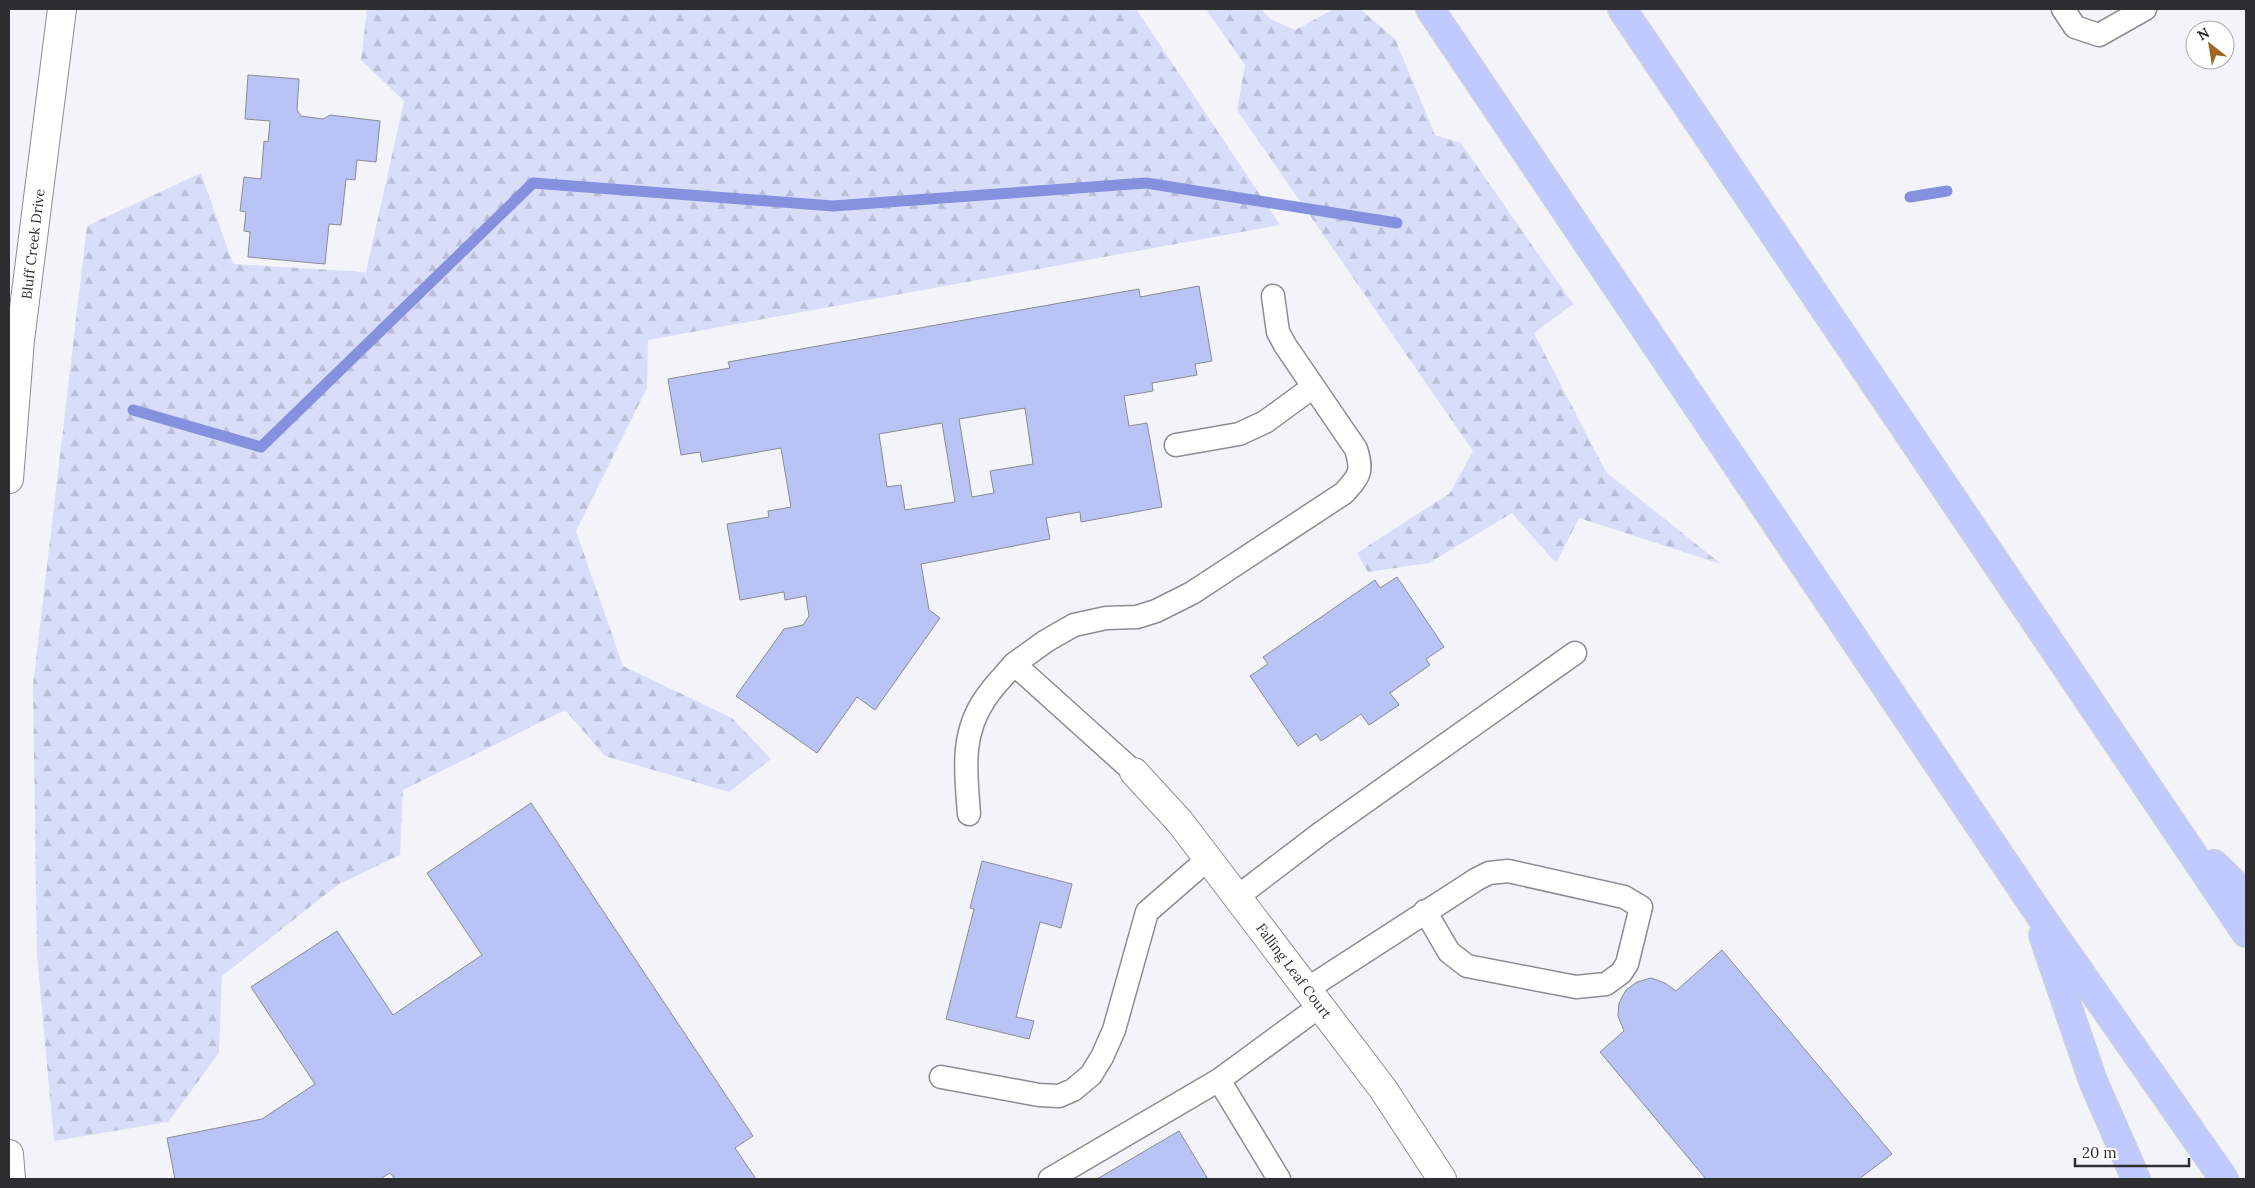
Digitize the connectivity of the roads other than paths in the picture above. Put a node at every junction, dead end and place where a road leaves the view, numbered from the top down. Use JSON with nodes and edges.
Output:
{"nodes":[{"id":1,"x":62,"y":9,"type":"edge"},
{"id":2,"x":1430,"y":9,"type":"edge"},
{"id":3,"x":1622,"y":9,"type":"edge"},
{"id":4,"x":2063,"y":9,"type":"edge"},
{"id":5,"x":2145,"y":9,"type":"edge"},
{"id":6,"x":1273,"y":296,"type":"dead end"},
{"id":7,"x":1313,"y":387,"type":"junction"},
{"id":8,"x":1176,"y":445,"type":"dead end"},
{"id":9,"x":9,"y":479,"type":"edge"},
{"id":10,"x":1575,"y":653,"type":"dead end"},
{"id":11,"x":1014,"y":664,"type":"junction"},
{"id":12,"x":1134,"y":772,"type":"joint"},
{"id":13,"x":969,"y":814,"type":"dead end"},
{"id":14,"x":2176,"y":829,"type":"junction"},
{"id":15,"x":1208,"y":859,"type":"junction"},
{"id":16,"x":2246,"y":895,"type":"edge"},
{"id":17,"x":1237,"y":897,"type":"junction"},
{"id":18,"x":2033,"y":905,"type":"junction"},
{"id":19,"x":1425,"y":911,"type":"junction"},
{"id":20,"x":2246,"y":928,"type":"edge"},
{"id":21,"x":2246,"y":933,"type":"edge"},
{"id":22,"x":1314,"y":997,"type":"junction"},
{"id":23,"x":941,"y":1077,"type":"dead end"},
{"id":24,"x":1219,"y":1080,"type":"junction"},
{"id":25,"x":9,"y":1154,"type":"edge"},
{"id":26,"x":11,"y":1179,"type":"edge"},
{"id":27,"x":1050,"y":1179,"type":"edge"},
{"id":28,"x":1279,"y":1179,"type":"edge"},
{"id":29,"x":1442,"y":1179,"type":"edge"},
{"id":30,"x":2136,"y":1179,"type":"edge"},
{"id":31,"x":2224,"y":1179,"type":"edge"}],
"edges":[{"from":1,"to":9,"type":"street","name":"Bluff Creek Drive"},
{"from":2,"to":18,"type":"highway"},
{"from":3,"to":14,"type":"highway"},
{"from":4,"to":5,"type":"lane"},
{"from":6,"to":7,"type":"lane"},
{"from":7,"to":8,"type":"lane"},
{"from":7,"to":11,"type":"lane"},
{"from":10,"to":17,"type":"lane"},
{"from":11,"to":12,"type":"lane"},
{"from":11,"to":13,"type":"lane"},
{"from":12,"to":15,"type":"street","name":"Falling Leaf Court"},
{"from":14,"to":16,"type":"highway"},
{"from":14,"to":20,"type":"highway"},
{"from":14,"to":21,"type":"highway"},
{"from":15,"to":17,"type":"street","name":"Falling Leaf Court"},
{"from":15,"to":23,"type":"lane"},
{"from":17,"to":22,"type":"street","name":"Falling Leaf Court"},
{"from":18,"to":30,"type":"highway"},
{"from":18,"to":31,"type":"highway"},
{"from":19,"to":19,"type":"lane"},
{"from":19,"to":22,"type":"lane"},
{"from":22,"to":24,"type":"lane"},
{"from":22,"to":29,"type":"street","name":"Falling Leaf Court"},
{"from":24,"to":27,"type":"lane"},
{"from":24,"to":28,"type":"lane"},
{"from":25,"to":26,"type":"street"}]}
